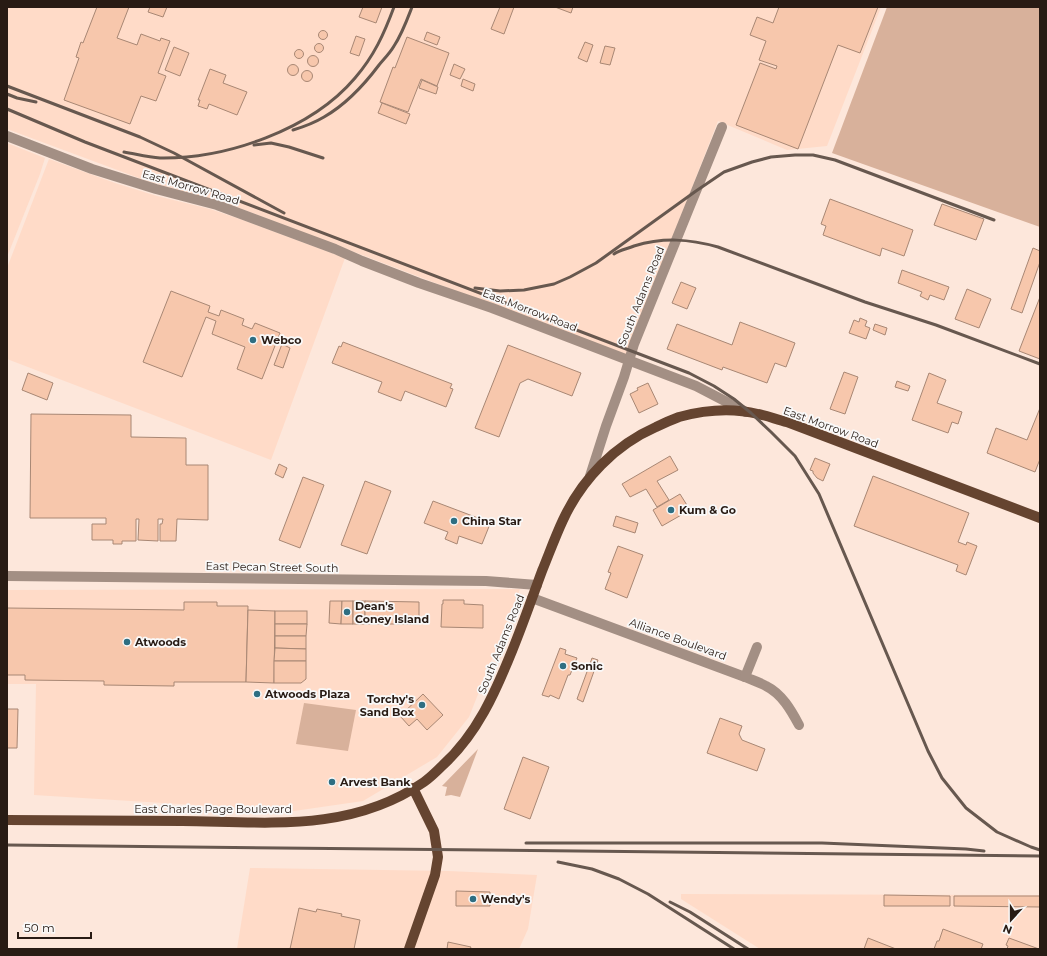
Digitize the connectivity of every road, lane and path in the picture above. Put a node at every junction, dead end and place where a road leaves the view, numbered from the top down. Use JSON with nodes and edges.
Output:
{"nodes":[{"id":1,"x":722,"y":127,"type":"dead end"},
{"id":2,"x":7,"y":136,"type":"edge"},
{"id":3,"x":629,"y":361,"type":"junction"},
{"id":4,"x":746,"y":412,"type":"junction"},
{"id":5,"x":590,"y":476,"type":"junction"},
{"id":6,"x":1040,"y":518,"type":"edge"},
{"id":7,"x":7,"y":576,"type":"edge"},
{"id":8,"x":537,"y":585,"type":"junction"},
{"id":9,"x":532,"y":598,"type":"junction"},
{"id":10,"x":757,"y":647,"type":"dead end"},
{"id":11,"x":745,"y":677,"type":"junction"},
{"id":12,"x":800,"y":725,"type":"dead end"},
{"id":13,"x":413,"y":788,"type":"junction"},
{"id":14,"x":7,"y":820,"type":"edge"},
{"id":15,"x":409,"y":949,"type":"edge"}],
"edges":[{"from":1,"to":3,"type":"street","name":"South Adams Road"},
{"from":2,"to":3,"type":"street","name":"East Morrow Road"},
{"from":3,"to":4,"type":"street","name":"East Morrow Road"},
{"from":3,"to":5,"type":"street","name":"South Adams Road"},
{"from":4,"to":5,"type":"main road","name":"South Adams Road"},
{"from":4,"to":6,"type":"main road","name":"East Morrow Road"},
{"from":5,"to":8,"type":"main road","name":"South Adams Road"},
{"from":7,"to":8,"type":"street","name":"East Pecan Street South"},
{"from":8,"to":9,"type":"main road","name":"South Adams Road"},
{"from":9,"to":11,"type":"street","name":"Alliance Boulevard"},
{"from":9,"to":13,"type":"main road","name":"South Adams Road"},
{"from":10,"to":11,"type":"street"},
{"from":11,"to":12,"type":"street","name":"Alliance Boulevard"},
{"from":13,"to":14,"type":"main road","name":"East Charles Page Boulevard"},
{"from":13,"to":15,"type":"main road"}]}
